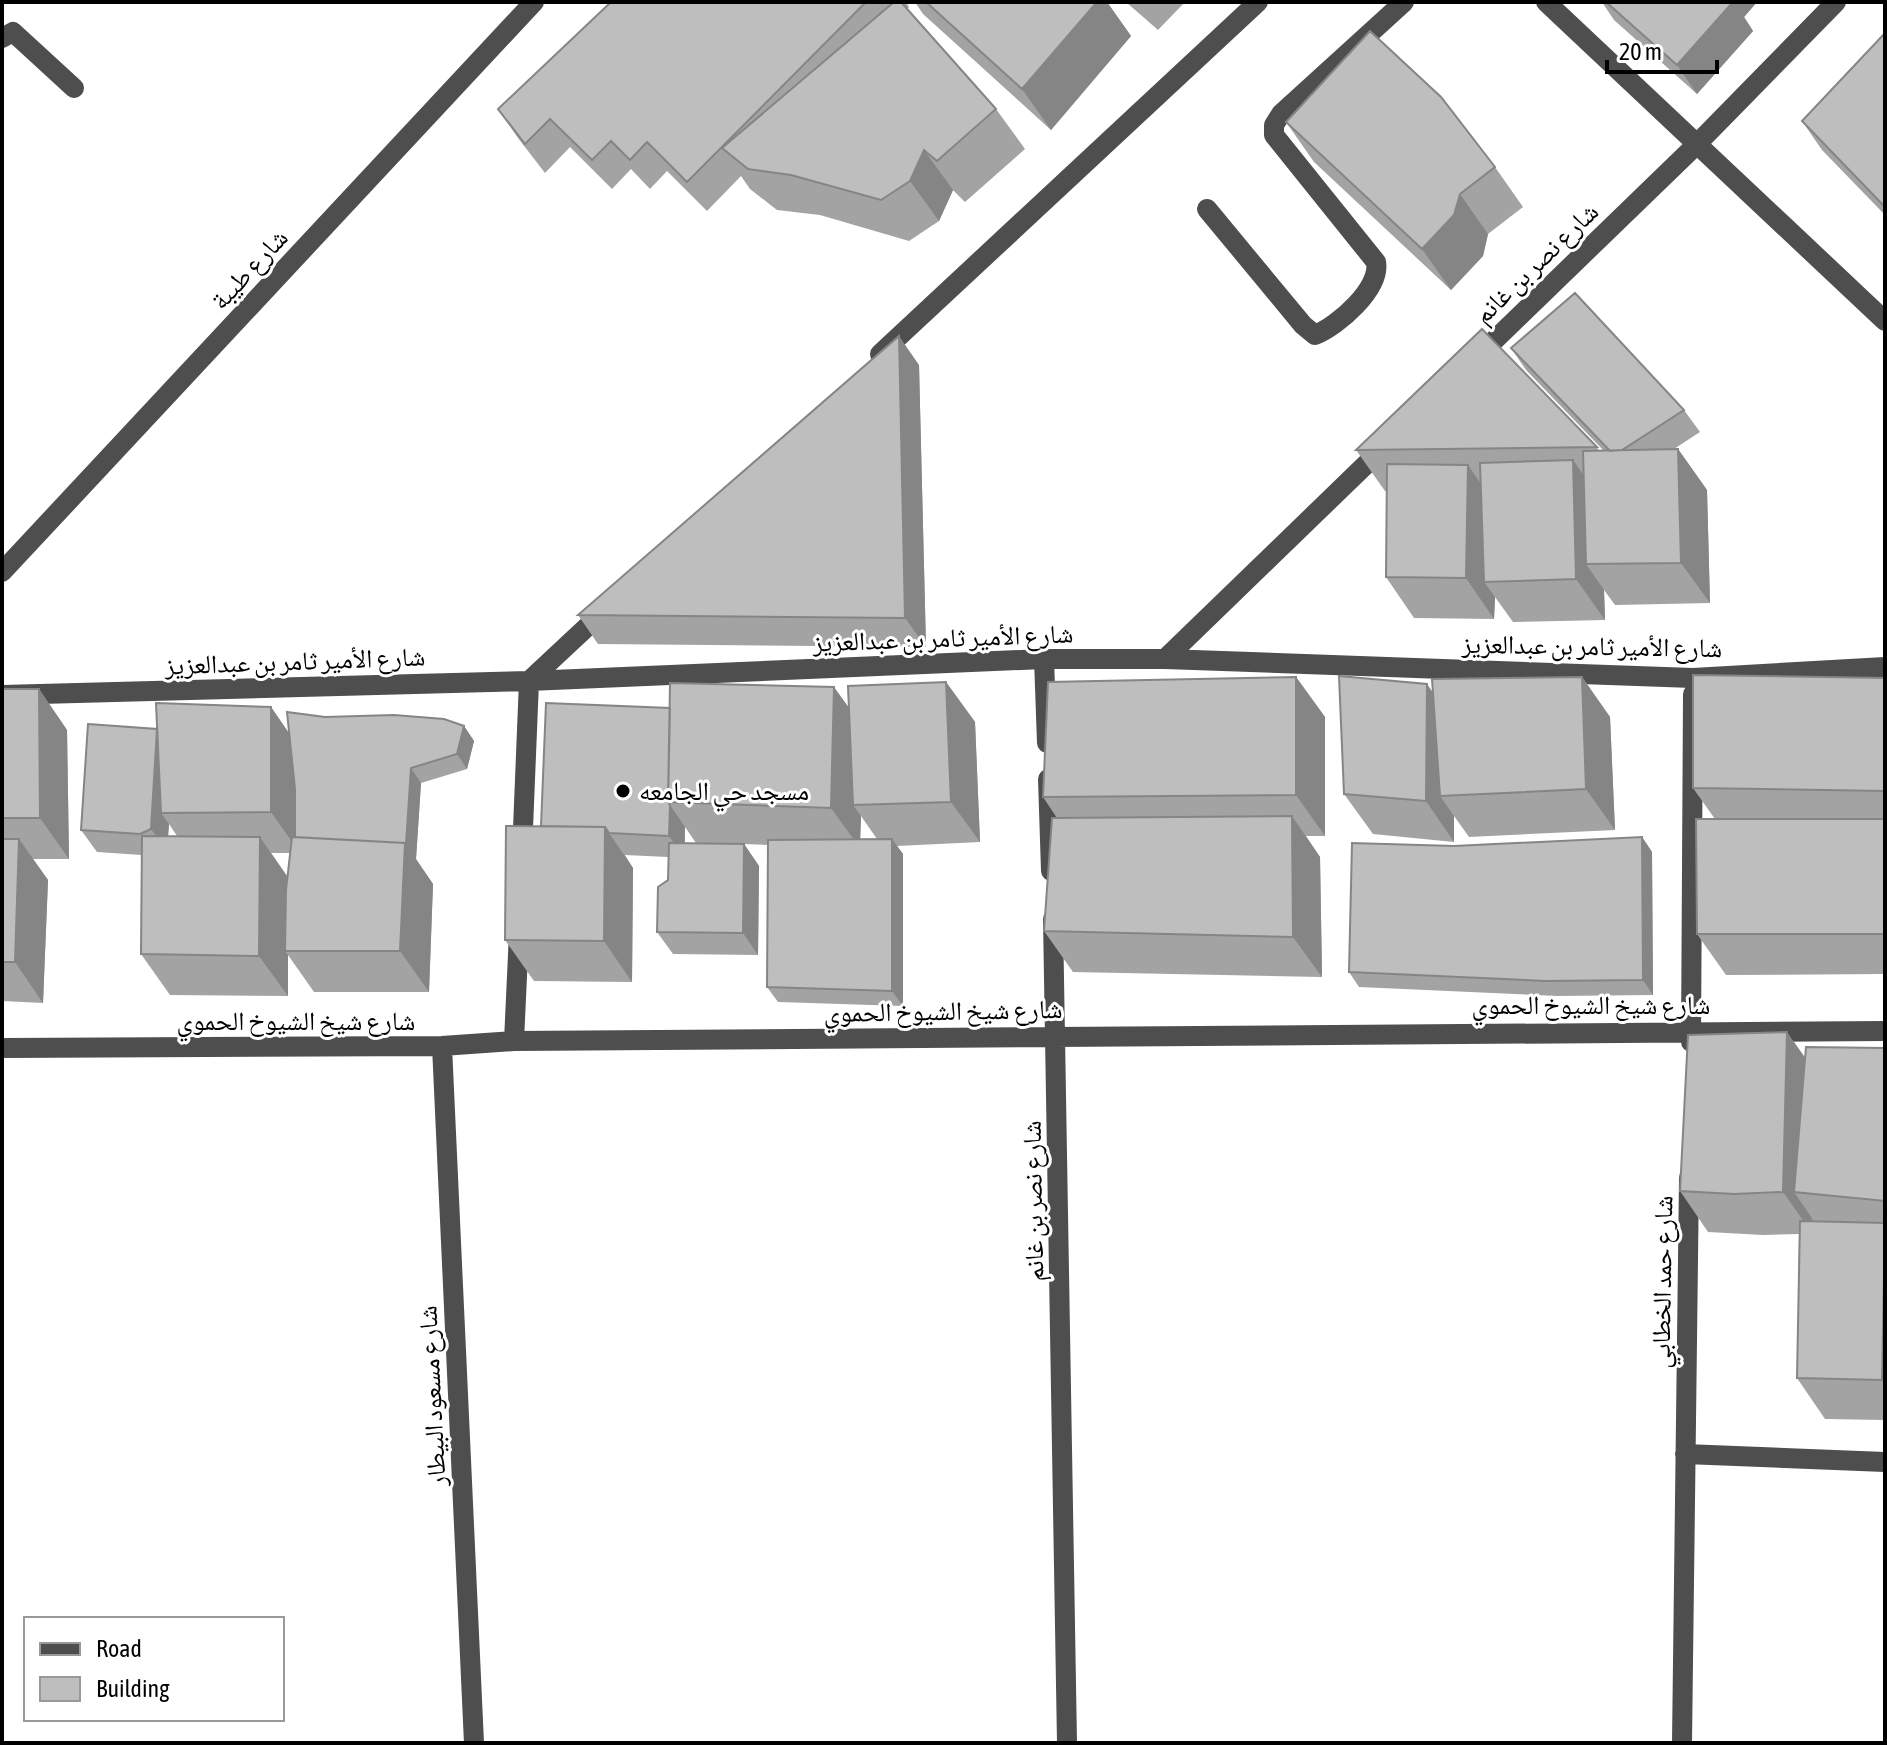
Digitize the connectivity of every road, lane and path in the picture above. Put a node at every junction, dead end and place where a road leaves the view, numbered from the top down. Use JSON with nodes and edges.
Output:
{"nodes":[{"id":1,"x":534,"y":2,"type":"edge"},
{"id":2,"x":1258,"y":2,"type":"edge"},
{"id":3,"x":1404,"y":2,"type":"edge"},
{"id":4,"x":1546,"y":2,"type":"edge"},
{"id":5,"x":1836,"y":2,"type":"edge"},
{"id":6,"x":2,"y":38,"type":"edge"},
{"id":7,"x":74,"y":88,"type":"dead end"},
{"id":8,"x":1696,"y":145,"type":"junction"},
{"id":9,"x":1207,"y":209,"type":"dead end"},
{"id":10,"x":1885,"y":321,"type":"edge"},
{"id":11,"x":865,"y":368,"type":"edge"},
{"id":12,"x":1459,"y":374,"type":"edge"},
{"id":13,"x":1402,"y":429,"type":"edge"},
{"id":14,"x":2,"y":572,"type":"edge"},
{"id":15,"x":622,"y":595,"type":"edge"},
{"id":16,"x":1044,"y":659,"type":"junction"},
{"id":17,"x":1165,"y":659,"type":"junction"},
{"id":18,"x":1885,"y":667,"type":"edge"},
{"id":19,"x":1693,"y":678,"type":"junction"},
{"id":20,"x":529,"y":681,"type":"junction"},
{"id":21,"x":2,"y":695,"type":"edge"},
{"id":22,"x":521,"y":869,"type":"edge"},
{"id":23,"x":519,"y":916,"type":"edge"},
{"id":24,"x":1691,"y":1030,"type":"junction"},
{"id":25,"x":1885,"y":1031,"type":"edge"},
{"id":26,"x":1057,"y":1036,"type":"junction"},
{"id":27,"x":514,"y":1041,"type":"junction"},
{"id":28,"x":442,"y":1046,"type":"junction"},
{"id":29,"x":2,"y":1048,"type":"edge"},
{"id":30,"x":1691,"y":1062,"type":"edge"},
{"id":31,"x":1689,"y":1156,"type":"edge"},
{"id":32,"x":1685,"y":1454,"type":"junction"},
{"id":33,"x":1885,"y":1462,"type":"edge"},
{"id":34,"x":474,"y":1743,"type":"edge"},
{"id":35,"x":1067,"y":1743,"type":"edge"},
{"id":36,"x":1682,"y":1743,"type":"edge"}],
"edges":[{"from":1,"to":14,"type":"street","name":"شارع طيبة"},
{"from":2,"to":11,"type":"street"},
{"from":3,"to":9,"type":"street"},
{"from":4,"to":8,"type":"street"},
{"from":5,"to":8,"type":"street","name":"شارع نصر بن غانم"},
{"from":6,"to":7,"type":"street"},
{"from":8,"to":10,"type":"street"},
{"from":8,"to":12,"type":"street","name":"شارع نصر بن غانم"},
{"from":13,"to":17,"type":"street"},
{"from":15,"to":20,"type":"street"},
{"from":16,"to":17,"type":"street","name":"شارع الأمير ثامر بن عبدالعزيز"},
{"from":16,"to":20,"type":"street","name":"شارع الأمير ثامر بن عبدالعزيز"},
{"from":16,"to":26,"type":"street","name":"شارع نصر بن غانم"},
{"from":17,"to":19,"type":"street","name":"شارع الأمير ثامر بن عبدالعزيز"},
{"from":18,"to":19,"type":"street","name":"شارع الأمير ثامر بن عبدالعزيز"},
{"from":19,"to":24,"type":"street"},
{"from":20,"to":21,"type":"street","name":"شارع الأمير ثامر بن عبدالعزيز"},
{"from":20,"to":22,"type":"street"},
{"from":23,"to":27,"type":"street"},
{"from":24,"to":25,"type":"street","name":"شارع شيخ الشيوخ الحموي"},
{"from":24,"to":26,"type":"street","name":"شارع شيخ الشيوخ الحموي"},
{"from":24,"to":30,"type":"street"},
{"from":26,"to":27,"type":"street","name":"شارع شيخ الشيوخ الحموي"},
{"from":26,"to":35,"type":"street","name":"شارع نصر بن غانم"},
{"from":27,"to":28,"type":"street","name":"شارع شيخ الشيوخ الحموي"},
{"from":28,"to":29,"type":"street","name":"شارع شيخ الشيوخ الحموي"},
{"from":28,"to":34,"type":"street","name":"شارع مسعود البيطار"},
{"from":31,"to":32,"type":"street","name":"شارع حمد الخطابي"},
{"from":32,"to":33,"type":"street"},
{"from":32,"to":36,"type":"street","name":"شارع حمد الخطابي"}]}
